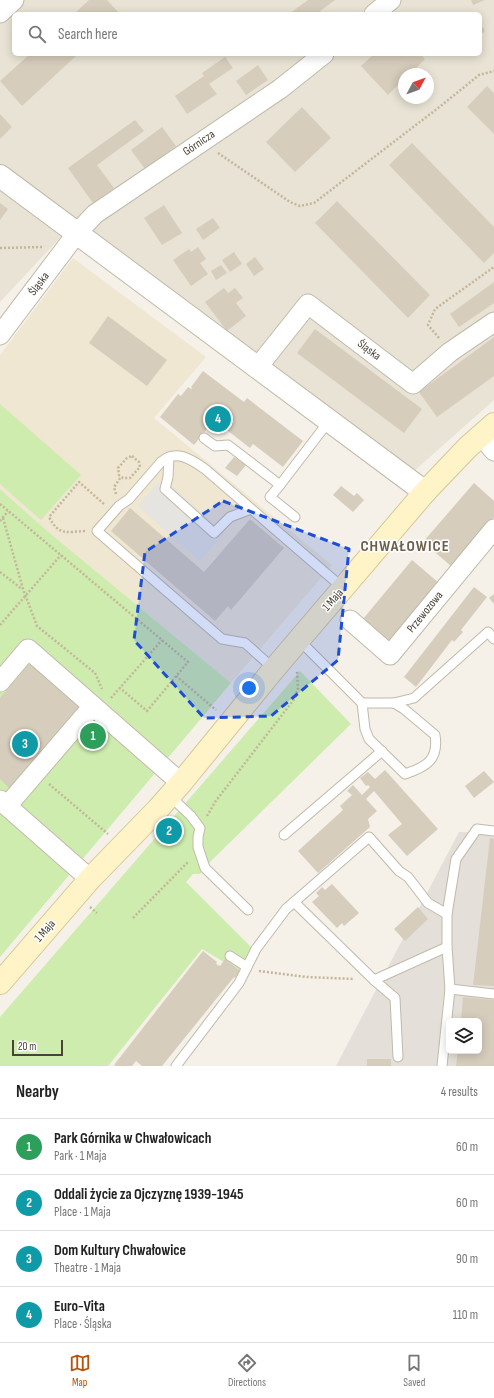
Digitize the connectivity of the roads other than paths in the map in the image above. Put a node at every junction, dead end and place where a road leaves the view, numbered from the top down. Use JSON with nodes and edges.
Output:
{"nodes":[{"id":1,"x":14,"y":0,"type":"edge"},
{"id":2,"x":391,"y":0,"type":"edge"},
{"id":3,"x":376,"y":12,"type":"edge"},
{"id":4,"x":0,"y":13,"type":"edge"},
{"id":5,"x":321,"y":56,"type":"edge"},
{"id":6,"x":0,"y":176,"type":"edge"},
{"id":7,"x":77,"y":233,"type":"junction"},
{"id":8,"x":494,"y":322,"type":"edge"},
{"id":9,"x":0,"y":334,"type":"edge"},
{"id":10,"x":257,"y":368,"type":"junction"},
{"id":11,"x":329,"y":421,"type":"junction"},
{"id":12,"x":490,"y":436,"type":"edge"},
{"id":13,"x":204,"y":438,"type":"dead end"},
{"id":14,"x":169,"y":457,"type":"junction"},
{"id":15,"x":280,"y":485,"type":"junction"},
{"id":16,"x":425,"y":492,"type":"junction"},
{"id":17,"x":251,"y":509,"type":"junction"},
{"id":18,"x":295,"y":516,"type":"dead end"},
{"id":19,"x":494,"y":529,"type":"edge"},
{"id":20,"x":343,"y":588,"type":"junction"},
{"id":21,"x":350,"y":620,"type":"dead end"},
{"id":22,"x":494,"y":639,"type":"edge"},
{"id":23,"x":299,"y":640,"type":"junction"},
{"id":24,"x":274,"y":669,"type":"junction"},
{"id":25,"x":0,"y":682,"type":"edge"},
{"id":26,"x":362,"y":703,"type":"junction"},
{"id":27,"x":394,"y":703,"type":"junction"},
{"id":28,"x":100,"y":706,"type":"junction"},
{"id":29,"x":382,"y":751,"type":"junction"},
{"id":30,"x":175,"y":790,"type":"junction"},
{"id":31,"x":4,"y":803,"type":"edge"},
{"id":32,"x":494,"y":831,"type":"edge"},
{"id":33,"x":284,"y":835,"type":"dead end"},
{"id":34,"x":90,"y":880,"type":"junction"},
{"id":35,"x":294,"y":902,"type":"junction"},
{"id":36,"x":248,"y":910,"type":"dead end"},
{"id":37,"x":447,"y":914,"type":"junction"},
{"id":38,"x":447,"y":947,"type":"junction"},
{"id":39,"x":230,"y":956,"type":"dead end"},
{"id":40,"x":247,"y":967,"type":"junction"},
{"id":41,"x":374,"y":980,"type":"junction"},
{"id":42,"x":0,"y":983,"type":"edge"},
{"id":43,"x":450,"y":989,"type":"junction"},
{"id":44,"x":494,"y":994,"type":"edge"},
{"id":45,"x":398,"y":1057,"type":"dead end"},
{"id":46,"x":176,"y":1066,"type":"edge"},
{"id":47,"x":442,"y":1066,"type":"edge"}],
"edges":[{"from":1,"to":4,"type":"street"},
{"from":2,"to":3,"type":"street"},
{"from":5,"to":7,"type":"street","name":"Górnicza"},
{"from":6,"to":7,"type":"street"},
{"from":7,"to":9,"type":"street","name":"Śląska"},
{"from":7,"to":10,"type":"street"},
{"from":8,"to":10,"type":"street","name":"Śląska"},
{"from":10,"to":11,"type":"street"},
{"from":11,"to":15,"type":"lane"},
{"from":11,"to":16,"type":"street"},
{"from":12,"to":16,"type":"main road","name":"1 Maja"},
{"from":13,"to":15,"type":"lane"},
{"from":14,"to":17,"type":"lane"},
{"from":14,"to":17,"type":"lane"},
{"from":14,"to":24,"type":"lane"},
{"from":15,"to":18,"type":"lane"},
{"from":16,"to":20,"type":"main road","name":"1 Maja"},
{"from":17,"to":20,"type":"lane"},
{"from":19,"to":21,"type":"street","name":"Przewozowa"},
{"from":20,"to":23,"type":"main road","name":"1 Maja"},
{"from":22,"to":27,"type":"lane"},
{"from":23,"to":24,"type":"main road","name":"1 Maja"},
{"from":23,"to":26,"type":"lane"},
{"from":24,"to":30,"type":"main road","name":"1 Maja"},
{"from":25,"to":28,"type":"street"},
{"from":26,"to":27,"type":"lane"},
{"from":26,"to":29,"type":"lane"},
{"from":27,"to":29,"type":"lane"},
{"from":28,"to":30,"type":"street"},
{"from":28,"to":31,"type":"street"},
{"from":29,"to":33,"type":"lane"},
{"from":30,"to":34,"type":"main road","name":"1 Maja"},
{"from":30,"to":36,"type":"lane"},
{"from":31,"to":34,"type":"street"},
{"from":32,"to":37,"type":"lane"},
{"from":34,"to":42,"type":"main road","name":"1 Maja"},
{"from":35,"to":37,"type":"lane"},
{"from":35,"to":40,"type":"lane"},
{"from":35,"to":41,"type":"lane"},
{"from":37,"to":38,"type":"lane"},
{"from":38,"to":41,"type":"lane"},
{"from":38,"to":43,"type":"lane"},
{"from":39,"to":40,"type":"lane"},
{"from":40,"to":46,"type":"lane"},
{"from":41,"to":45,"type":"lane"},
{"from":43,"to":44,"type":"lane"},
{"from":43,"to":47,"type":"lane"}]}
